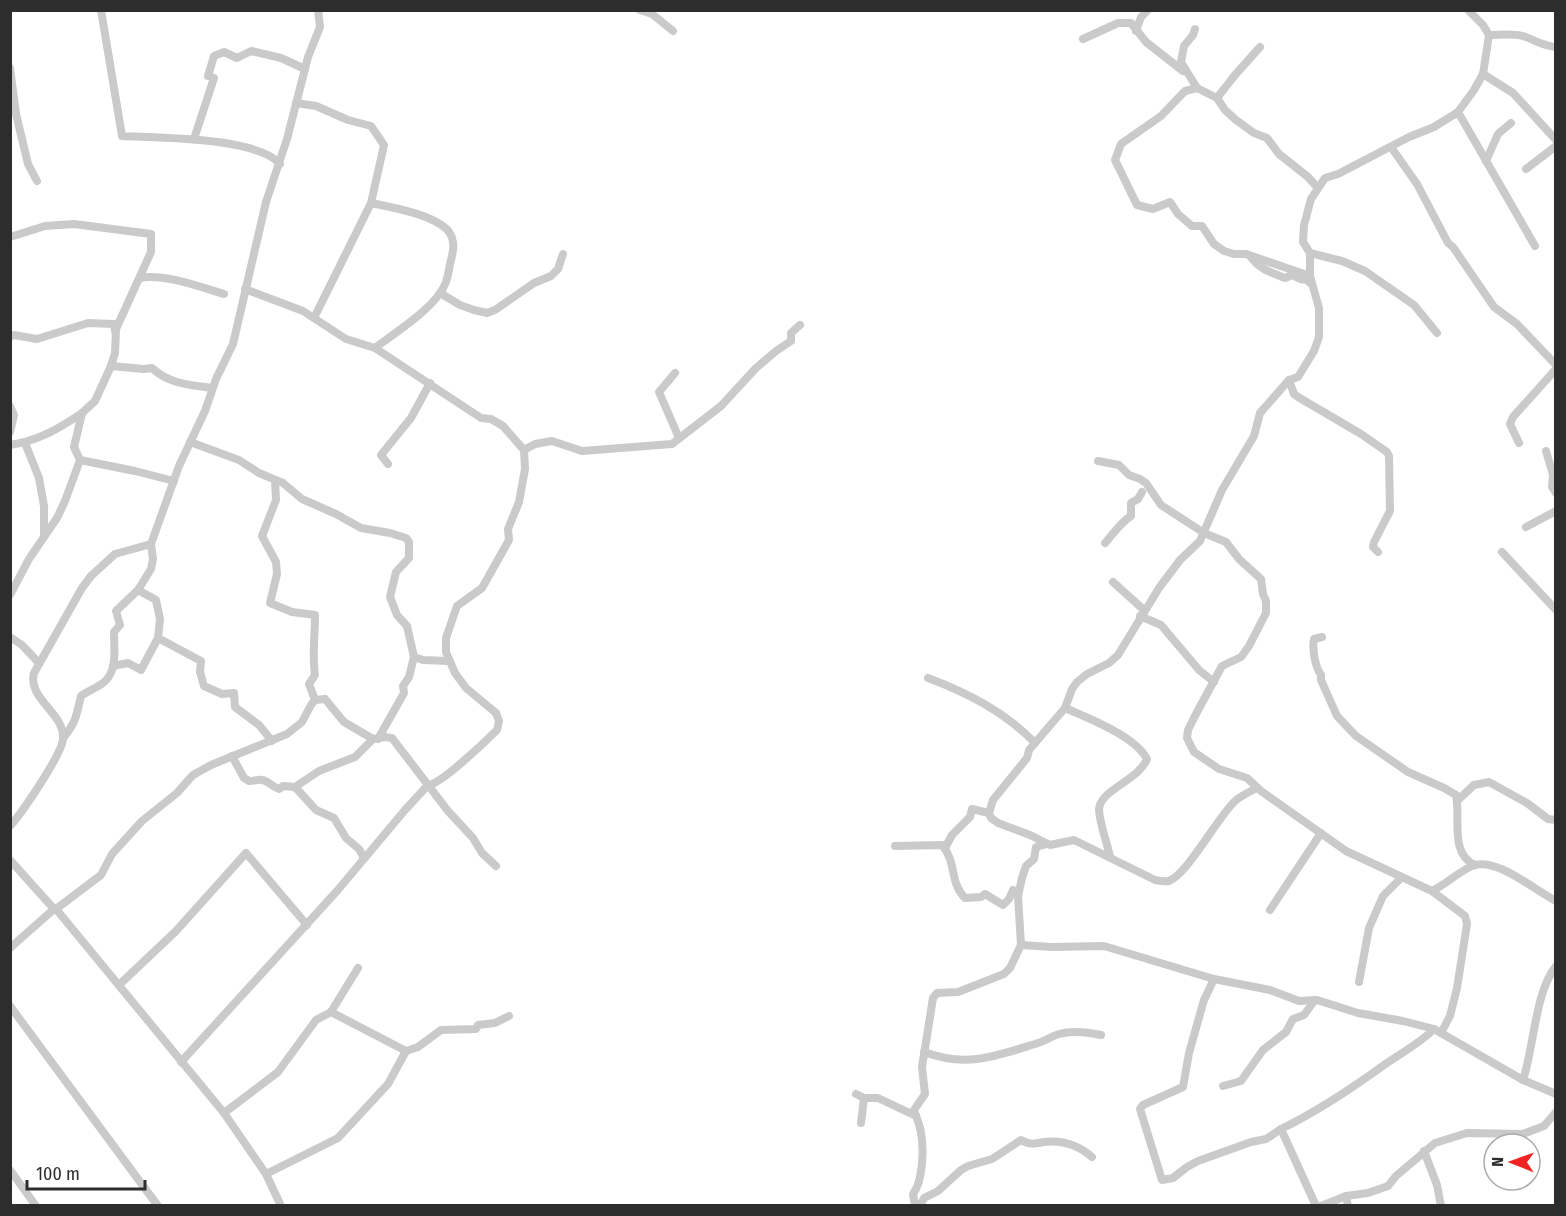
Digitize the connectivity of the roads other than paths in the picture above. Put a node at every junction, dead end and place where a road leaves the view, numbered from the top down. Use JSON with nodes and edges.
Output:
{"nodes":[{"id":1,"x":101,"y":10,"type":"edge"},
{"id":2,"x":318,"y":10,"type":"edge"},
{"id":3,"x":640,"y":10,"type":"edge"},
{"id":4,"x":1148,"y":10,"type":"edge"},
{"id":5,"x":1468,"y":10,"type":"edge"},
{"id":6,"x":1195,"y":29,"type":"dead end"},
{"id":7,"x":673,"y":31,"type":"dead end"},
{"id":8,"x":1136,"y":32,"type":"junction"},
{"id":9,"x":1489,"y":35,"type":"junction"},
{"id":10,"x":1083,"y":39,"type":"dead end"},
{"id":11,"x":1260,"y":47,"type":"dead end"},
{"id":12,"x":1556,"y":47,"type":"edge"},
{"id":13,"x":10,"y":68,"type":"edge"},
{"id":14,"x":304,"y":69,"type":"junction"},
{"id":15,"x":1186,"y":73,"type":"junction"},
{"id":16,"x":1483,"y":74,"type":"junction"},
{"id":17,"x":1197,"y":88,"type":"junction"},
{"id":18,"x":1217,"y":98,"type":"junction"},
{"id":19,"x":296,"y":103,"type":"junction"},
{"id":20,"x":1458,"y":112,"type":"junction"},
{"id":21,"x":1511,"y":123,"type":"dead end"},
{"id":22,"x":194,"y":139,"type":"junction"},
{"id":23,"x":1556,"y":140,"type":"edge"},
{"id":24,"x":1556,"y":146,"type":"edge"},
{"id":25,"x":1391,"y":147,"type":"junction"},
{"id":26,"x":1486,"y":161,"type":"junction"},
{"id":27,"x":280,"y":164,"type":"junction"},
{"id":28,"x":1526,"y":169,"type":"dead end"},
{"id":29,"x":37,"y":181,"type":"dead end"},
{"id":30,"x":1318,"y":188,"type":"junction"},
{"id":31,"x":371,"y":203,"type":"junction"},
{"id":32,"x":10,"y":237,"type":"edge"},
{"id":33,"x":1535,"y":246,"type":"dead end"},
{"id":34,"x":1310,"y":253,"type":"junction"},
{"id":35,"x":562,"y":254,"type":"dead end"},
{"id":36,"x":140,"y":278,"type":"junction"},
{"id":37,"x":1311,"y":281,"type":"junction"},
{"id":38,"x":245,"y":289,"type":"junction"},
{"id":39,"x":440,"y":293,"type":"junction"},
{"id":40,"x":224,"y":294,"type":"dead end"},
{"id":41,"x":314,"y":318,"type":"junction"},
{"id":42,"x":800,"y":325,"type":"dead end"},
{"id":43,"x":1437,"y":333,"type":"dead end"},
{"id":44,"x":115,"y":335,"type":"junction"},
{"id":45,"x":10,"y":337,"type":"edge"},
{"id":46,"x":375,"y":348,"type":"junction"},
{"id":47,"x":111,"y":366,"type":"junction"},
{"id":48,"x":1556,"y":367,"type":"edge"},
{"id":49,"x":675,"y":373,"type":"dead end"},
{"id":50,"x":1289,"y":380,"type":"junction"},
{"id":51,"x":430,"y":383,"type":"junction"},
{"id":52,"x":212,"y":388,"type":"junction"},
{"id":53,"x":10,"y":406,"type":"edge"},
{"id":54,"x":82,"y":413,"type":"junction"},
{"id":55,"x":10,"y":432,"type":"edge"},
{"id":56,"x":679,"y":438,"type":"junction"},
{"id":57,"x":25,"y":442,"type":"junction"},
{"id":58,"x":190,"y":442,"type":"junction"},
{"id":59,"x":1519,"y":443,"type":"dead end"},
{"id":60,"x":10,"y":445,"type":"edge"},
{"id":61,"x":524,"y":450,"type":"junction"},
{"id":62,"x":1545,"y":451,"type":"dead end"},
{"id":63,"x":80,"y":460,"type":"junction"},
{"id":64,"x":1098,"y":461,"type":"dead end"},
{"id":65,"x":388,"y":464,"type":"dead end"},
{"id":66,"x":275,"y":480,"type":"junction"},
{"id":67,"x":174,"y":481,"type":"junction"},
{"id":68,"x":1556,"y":493,"type":"edge"},
{"id":69,"x":1150,"y":495,"type":"junction"},
{"id":70,"x":1556,"y":512,"type":"edge"},
{"id":71,"x":1526,"y":526,"type":"dead end"},
{"id":72,"x":1204,"y":532,"type":"junction"},
{"id":73,"x":44,"y":537,"type":"junction"},
{"id":74,"x":1105,"y":543,"type":"dead end"},
{"id":75,"x":151,"y":544,"type":"junction"},
{"id":76,"x":1378,"y":552,"type":"dead end"},
{"id":77,"x":1502,"y":552,"type":"dead end"},
{"id":78,"x":1113,"y":582,"type":"dead end"},
{"id":79,"x":138,"y":590,"type":"junction"},
{"id":80,"x":10,"y":595,"type":"edge"},
{"id":81,"x":1556,"y":610,"type":"edge"},
{"id":82,"x":1142,"y":613,"type":"junction"},
{"id":83,"x":10,"y":637,"type":"edge"},
{"id":84,"x":1322,"y":637,"type":"dead end"},
{"id":85,"x":158,"y":638,"type":"junction"},
{"id":86,"x":414,"y":657,"type":"junction"},
{"id":87,"x":448,"y":661,"type":"junction"},
{"id":88,"x":39,"y":663,"type":"junction"},
{"id":89,"x":113,"y":666,"type":"junction"},
{"id":90,"x":928,"y":678,"type":"dead end"},
{"id":91,"x":1214,"y":682,"type":"junction"},
{"id":92,"x":315,"y":700,"type":"junction"},
{"id":93,"x":1065,"y":708,"type":"junction"},
{"id":94,"x":64,"y":737,"type":"junction"},
{"id":95,"x":375,"y":739,"type":"junction"},
{"id":96,"x":272,"y":741,"type":"junction"},
{"id":97,"x":1035,"y":743,"type":"junction"},
{"id":98,"x":232,"y":756,"type":"junction"},
{"id":99,"x":428,"y":785,"type":"junction"},
{"id":100,"x":295,"y":787,"type":"junction"},
{"id":101,"x":1257,"y":788,"type":"junction"},
{"id":102,"x":1457,"y":801,"type":"junction"},
{"id":103,"x":989,"y":813,"type":"junction"},
{"id":104,"x":1556,"y":820,"type":"edge"},
{"id":105,"x":10,"y":826,"type":"edge"},
{"id":106,"x":1321,"y":833,"type":"junction"},
{"id":107,"x":1047,"y":844,"type":"junction"},
{"id":108,"x":895,"y":846,"type":"dead end"},
{"id":109,"x":945,"y":848,"type":"junction"},
{"id":110,"x":1110,"y":857,"type":"junction"},
{"id":111,"x":364,"y":858,"type":"junction"},
{"id":112,"x":10,"y":860,"type":"edge"},
{"id":113,"x":1475,"y":865,"type":"junction"},
{"id":114,"x":496,"y":866,"type":"dead end"},
{"id":115,"x":1401,"y":878,"type":"junction"},
{"id":116,"x":1432,"y":891,"type":"junction"},
{"id":117,"x":1018,"y":896,"type":"junction"},
{"id":118,"x":1556,"y":901,"type":"edge"},
{"id":119,"x":55,"y":909,"type":"junction"},
{"id":120,"x":1270,"y":910,"type":"dead end"},
{"id":121,"x":307,"y":925,"type":"junction"},
{"id":122,"x":1021,"y":945,"type":"junction"},
{"id":123,"x":10,"y":948,"type":"edge"},
{"id":124,"x":1556,"y":966,"type":"edge"},
{"id":125,"x":358,"y":968,"type":"dead end"},
{"id":126,"x":1214,"y":978,"type":"junction"},
{"id":127,"x":1359,"y":982,"type":"dead end"},
{"id":128,"x":119,"y":985,"type":"junction"},
{"id":129,"x":1314,"y":1000,"type":"junction"},
{"id":130,"x":10,"y":1006,"type":"edge"},
{"id":131,"x":331,"y":1012,"type":"junction"},
{"id":132,"x":509,"y":1016,"type":"dead end"},
{"id":133,"x":1437,"y":1031,"type":"junction"},
{"id":134,"x":1101,"y":1035,"type":"dead end"},
{"id":135,"x":406,"y":1051,"type":"junction"},
{"id":136,"x":924,"y":1052,"type":"junction"},
{"id":137,"x":181,"y":1062,"type":"junction"},
{"id":138,"x":1523,"y":1080,"type":"junction"},
{"id":139,"x":1223,"y":1086,"type":"dead end"},
{"id":140,"x":1556,"y":1094,"type":"edge"},
{"id":141,"x":1556,"y":1112,"type":"edge"},
{"id":142,"x":225,"y":1113,"type":"junction"},
{"id":143,"x":917,"y":1116,"type":"junction"},
{"id":144,"x":861,"y":1123,"type":"dead end"},
{"id":145,"x":1281,"y":1130,"type":"junction"},
{"id":146,"x":1424,"y":1151,"type":"junction"},
{"id":147,"x":1092,"y":1157,"type":"dead end"},
{"id":148,"x":10,"y":1170,"type":"edge"},
{"id":149,"x":266,"y":1174,"type":"junction"},
{"id":150,"x":914,"y":1194,"type":"junction"},
{"id":151,"x":1347,"y":1201,"type":"edge"},
{"id":152,"x":922,"y":1202,"type":"edge"},
{"id":153,"x":36,"y":1206,"type":"edge"},
{"id":154,"x":158,"y":1206,"type":"edge"},
{"id":155,"x":281,"y":1206,"type":"edge"},
{"id":156,"x":915,"y":1206,"type":"edge"},
{"id":157,"x":1318,"y":1206,"type":"edge"},
{"id":158,"x":1441,"y":1206,"type":"edge"}],
"edges":[{"from":1,"to":22,"type":"street"},
{"from":2,"to":14,"type":"street"},
{"from":3,"to":7,"type":"street"},
{"from":4,"to":8,"type":"street"},
{"from":5,"to":9,"type":"street"},
{"from":6,"to":15,"type":"street"},
{"from":8,"to":10,"type":"street"},
{"from":8,"to":15,"type":"street"},
{"from":9,"to":12,"type":"street"},
{"from":9,"to":16,"type":"street"},
{"from":11,"to":18,"type":"street"},
{"from":13,"to":29,"type":"street"},
{"from":14,"to":19,"type":"street"},
{"from":14,"to":22,"type":"street"},
{"from":15,"to":17,"type":"street"},
{"from":16,"to":20,"type":"street"},
{"from":16,"to":23,"type":"street"},
{"from":17,"to":18,"type":"street"},
{"from":17,"to":37,"type":"street"},
{"from":18,"to":30,"type":"street"},
{"from":19,"to":27,"type":"street"},
{"from":19,"to":31,"type":"street"},
{"from":20,"to":25,"type":"street"},
{"from":20,"to":26,"type":"street"},
{"from":21,"to":26,"type":"street"},
{"from":22,"to":27,"type":"street"},
{"from":24,"to":28,"type":"street"},
{"from":25,"to":30,"type":"street"},
{"from":25,"to":48,"type":"street"},
{"from":26,"to":33,"type":"street"},
{"from":27,"to":38,"type":"street"},
{"from":30,"to":34,"type":"street"},
{"from":31,"to":39,"type":"street"},
{"from":31,"to":41,"type":"street"},
{"from":32,"to":36,"type":"street"},
{"from":34,"to":37,"type":"street"},
{"from":34,"to":43,"type":"street"},
{"from":35,"to":39,"type":"street"},
{"from":36,"to":40,"type":"street"},
{"from":36,"to":44,"type":"street"},
{"from":37,"to":50,"type":"street"},
{"from":38,"to":41,"type":"street"},
{"from":38,"to":52,"type":"street"},
{"from":39,"to":46,"type":"street"},
{"from":41,"to":46,"type":"street"},
{"from":42,"to":56,"type":"street"},
{"from":44,"to":45,"type":"street"},
{"from":44,"to":47,"type":"street"},
{"from":46,"to":51,"type":"street"},
{"from":47,"to":52,"type":"street"},
{"from":47,"to":54,"type":"street"},
{"from":48,"to":59,"type":"street"},
{"from":49,"to":56,"type":"street"},
{"from":50,"to":72,"type":"street"},
{"from":50,"to":76,"type":"street"},
{"from":51,"to":61,"type":"street"},
{"from":51,"to":65,"type":"street"},
{"from":52,"to":58,"type":"street"},
{"from":53,"to":55,"type":"street"},
{"from":54,"to":57,"type":"street"},
{"from":54,"to":63,"type":"street"},
{"from":56,"to":61,"type":"street"},
{"from":57,"to":60,"type":"street"},
{"from":57,"to":73,"type":"street"},
{"from":58,"to":66,"type":"street"},
{"from":58,"to":67,"type":"street"},
{"from":61,"to":87,"type":"street"},
{"from":62,"to":68,"type":"street"},
{"from":63,"to":67,"type":"street"},
{"from":63,"to":73,"type":"street"},
{"from":64,"to":69,"type":"street"},
{"from":66,"to":86,"type":"street"},
{"from":66,"to":92,"type":"street"},
{"from":67,"to":75,"type":"street"},
{"from":69,"to":72,"type":"street"},
{"from":69,"to":74,"type":"street"},
{"from":70,"to":71,"type":"street"},
{"from":72,"to":82,"type":"street"},
{"from":72,"to":91,"type":"street"},
{"from":73,"to":80,"type":"street"},
{"from":75,"to":79,"type":"street"},
{"from":75,"to":88,"type":"street"},
{"from":77,"to":81,"type":"street"},
{"from":78,"to":82,"type":"street"},
{"from":79,"to":85,"type":"street"},
{"from":79,"to":89,"type":"street"},
{"from":82,"to":91,"type":"street"},
{"from":82,"to":93,"type":"street"},
{"from":83,"to":88,"type":"street"},
{"from":84,"to":102,"type":"street"},
{"from":85,"to":89,"type":"street"},
{"from":85,"to":96,"type":"street"},
{"from":86,"to":87,"type":"street"},
{"from":86,"to":95,"type":"street"},
{"from":87,"to":99,"type":"street"},
{"from":88,"to":94,"type":"street"},
{"from":89,"to":94,"type":"street"},
{"from":90,"to":97,"type":"street"},
{"from":91,"to":101,"type":"street"},
{"from":92,"to":95,"type":"street"},
{"from":92,"to":96,"type":"street"},
{"from":93,"to":97,"type":"street"},
{"from":93,"to":110,"type":"street"},
{"from":94,"to":105,"type":"street"},
{"from":95,"to":99,"type":"street"},
{"from":95,"to":100,"type":"street"},
{"from":96,"to":98,"type":"street"},
{"from":97,"to":103,"type":"street"},
{"from":98,"to":100,"type":"street"},
{"from":98,"to":119,"type":"street"},
{"from":99,"to":111,"type":"street"},
{"from":99,"to":114,"type":"street"},
{"from":100,"to":111,"type":"street"},
{"from":101,"to":106,"type":"street"},
{"from":101,"to":110,"type":"street"},
{"from":102,"to":104,"type":"street"},
{"from":102,"to":113,"type":"street"},
{"from":103,"to":107,"type":"street"},
{"from":103,"to":109,"type":"street"},
{"from":106,"to":115,"type":"street"},
{"from":106,"to":120,"type":"street"},
{"from":107,"to":110,"type":"street"},
{"from":107,"to":117,"type":"street"},
{"from":108,"to":109,"type":"street"},
{"from":109,"to":117,"type":"street"},
{"from":111,"to":121,"type":"street"},
{"from":112,"to":119,"type":"street"},
{"from":113,"to":116,"type":"street"},
{"from":113,"to":118,"type":"street"},
{"from":115,"to":116,"type":"street"},
{"from":115,"to":127,"type":"street"},
{"from":116,"to":133,"type":"street"},
{"from":117,"to":122,"type":"street"},
{"from":119,"to":123,"type":"street"},
{"from":119,"to":128,"type":"street"},
{"from":121,"to":128,"type":"street"},
{"from":121,"to":137,"type":"street"},
{"from":122,"to":126,"type":"street"},
{"from":122,"to":136,"type":"street"},
{"from":124,"to":138,"type":"street"},
{"from":125,"to":131,"type":"street"},
{"from":126,"to":129,"type":"street"},
{"from":126,"to":145,"type":"street"},
{"from":128,"to":137,"type":"street"},
{"from":129,"to":133,"type":"street"},
{"from":129,"to":139,"type":"street"},
{"from":130,"to":154,"type":"street"},
{"from":131,"to":135,"type":"street"},
{"from":131,"to":142,"type":"street"},
{"from":132,"to":135,"type":"street"},
{"from":133,"to":138,"type":"street"},
{"from":133,"to":145,"type":"street"},
{"from":134,"to":136,"type":"street"},
{"from":135,"to":149,"type":"street"},
{"from":136,"to":143,"type":"street"},
{"from":137,"to":142,"type":"street"},
{"from":138,"to":140,"type":"street"},
{"from":141,"to":146,"type":"street"},
{"from":142,"to":149,"type":"street"},
{"from":143,"to":144,"type":"street"},
{"from":143,"to":150,"type":"street"},
{"from":145,"to":157,"type":"street"},
{"from":146,"to":151,"type":"street"},
{"from":146,"to":158,"type":"street"},
{"from":147,"to":152,"type":"street"},
{"from":148,"to":153,"type":"street"},
{"from":149,"to":155,"type":"street"},
{"from":150,"to":152,"type":"street"},
{"from":150,"to":156,"type":"street"},
{"from":151,"to":157,"type":"street"}]}
